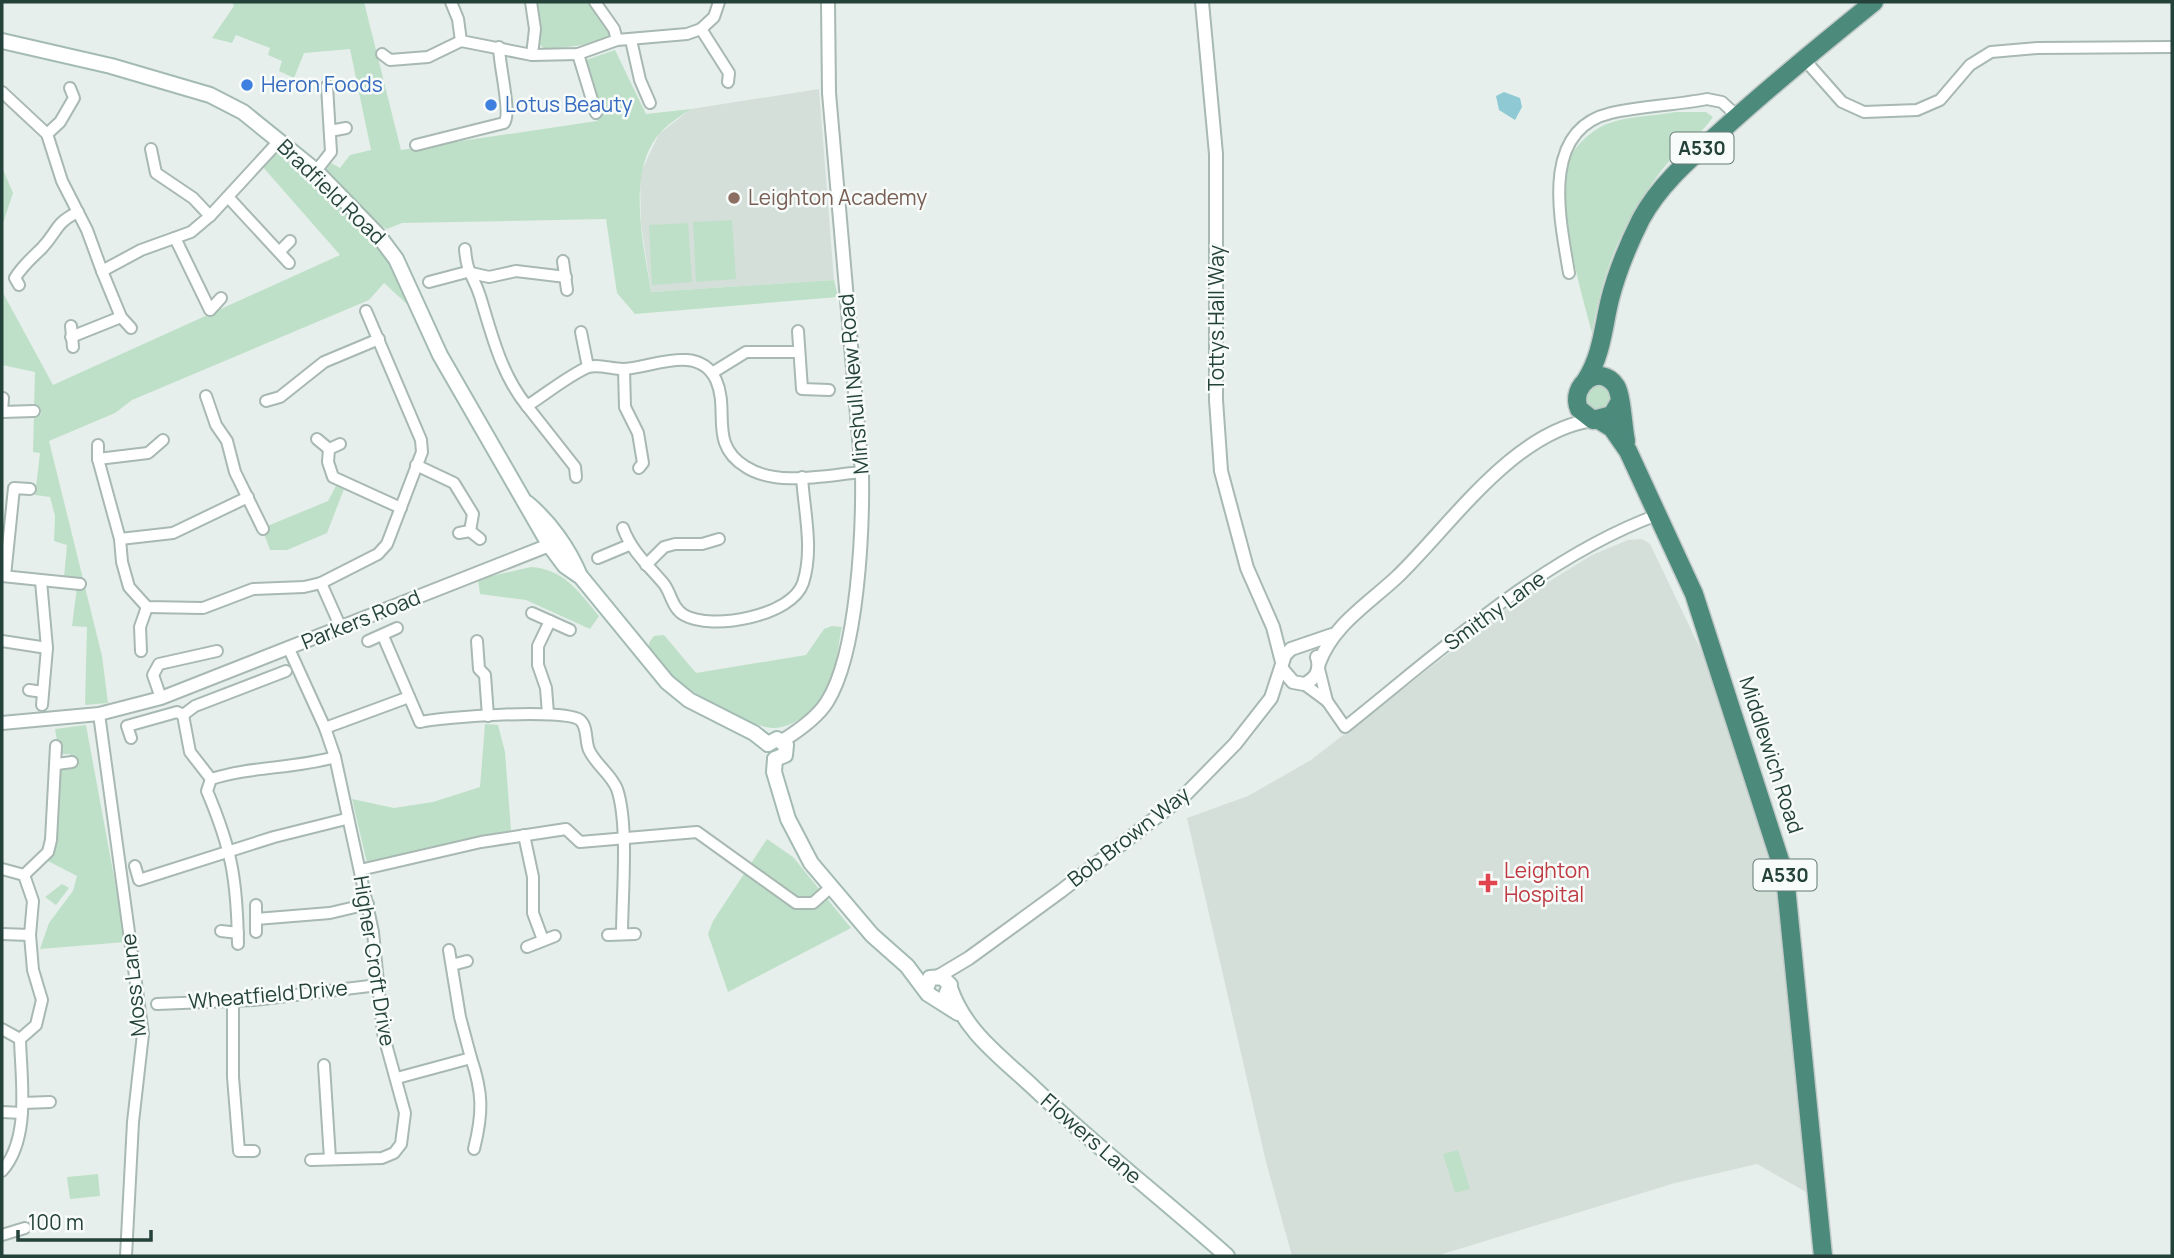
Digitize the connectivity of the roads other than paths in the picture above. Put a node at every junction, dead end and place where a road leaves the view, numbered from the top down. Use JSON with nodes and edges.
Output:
{"nodes":[{"id":1,"x":451,"y":2,"type":"edge"},
{"id":2,"x":531,"y":2,"type":"edge"},
{"id":3,"x":595,"y":2,"type":"edge"},
{"id":4,"x":719,"y":2,"type":"edge"},
{"id":5,"x":828,"y":2,"type":"edge"},
{"id":6,"x":1202,"y":2,"type":"edge"},
{"id":7,"x":1874,"y":2,"type":"edge"},
{"id":8,"x":701,"y":29,"type":"junction"},
{"id":9,"x":617,"y":40,"type":"junction"},
{"id":10,"x":631,"y":40,"type":"junction"},
{"id":11,"x":2,"y":41,"type":"edge"},
{"id":12,"x":461,"y":41,"type":"junction"},
{"id":13,"x":499,"y":47,"type":"junction"},
{"id":14,"x":2172,"y":47,"type":"edge"},
{"id":15,"x":382,"y":54,"type":"dead end"},
{"id":16,"x":578,"y":54,"type":"junction"},
{"id":17,"x":532,"y":55,"type":"junction"},
{"id":18,"x":1804,"y":59,"type":"junction"},
{"id":19,"x":732,"y":75,"type":"dead end"},
{"id":20,"x":327,"y":86,"type":"dead end"},
{"id":21,"x":2,"y":92,"type":"edge"},
{"id":22,"x":76,"y":93,"type":"dead end"},
{"id":23,"x":650,"y":103,"type":"dead end"},
{"id":24,"x":596,"y":113,"type":"dead end"},
{"id":25,"x":1737,"y":116,"type":"junction"},
{"id":26,"x":346,"y":128,"type":"dead end"},
{"id":27,"x":330,"y":131,"type":"junction"},
{"id":28,"x":47,"y":134,"type":"junction"},
{"id":29,"x":279,"y":141,"type":"junction"},
{"id":30,"x":416,"y":145,"type":"dead end"},
{"id":31,"x":152,"y":147,"type":"dead end"},
{"id":32,"x":316,"y":171,"type":"junction"},
{"id":33,"x":228,"y":197,"type":"junction"},
{"id":34,"x":78,"y":212,"type":"junction"},
{"id":35,"x":210,"y":216,"type":"junction"},
{"id":36,"x":175,"y":238,"type":"junction"},
{"id":37,"x":290,"y":241,"type":"dead end"},
{"id":38,"x":465,"y":249,"type":"dead end"},
{"id":39,"x":280,"y":251,"type":"junction"},
{"id":40,"x":564,"y":261,"type":"dead end"},
{"id":41,"x":289,"y":262,"type":"dead end"},
{"id":42,"x":102,"y":271,"type":"junction"},
{"id":43,"x":467,"y":272,"type":"junction"},
{"id":44,"x":1569,"y":274,"type":"dead end"},
{"id":45,"x":566,"y":276,"type":"junction"},
{"id":46,"x":13,"y":279,"type":"dead end"},
{"id":47,"x":429,"y":282,"type":"dead end"},
{"id":48,"x":567,"y":290,"type":"dead end"},
{"id":49,"x":220,"y":298,"type":"dead end"},
{"id":50,"x":366,"y":311,"type":"dead end"},
{"id":51,"x":121,"y":317,"type":"junction"},
{"id":52,"x":131,"y":328,"type":"dead end"},
{"id":53,"x":798,"y":331,"type":"dead end"},
{"id":54,"x":581,"y":332,"type":"dead end"},
{"id":55,"x":72,"y":337,"type":"dead end"},
{"id":56,"x":379,"y":339,"type":"junction"},
{"id":57,"x":1602,"y":343,"type":"junction"},
{"id":58,"x":799,"y":352,"type":"junction"},
{"id":59,"x":588,"y":367,"type":"junction"},
{"id":60,"x":624,"y":369,"type":"junction"},
{"id":61,"x":712,"y":373,"type":"junction"},
{"id":62,"x":1586,"y":380,"type":"junction"},
{"id":63,"x":1609,"y":380,"type":"junction"},
{"id":64,"x":802,"y":389,"type":"junction"},
{"id":65,"x":829,"y":390,"type":"dead end"},
{"id":66,"x":206,"y":396,"type":"dead end"},
{"id":67,"x":3,"y":398,"type":"edge"},
{"id":68,"x":796,"y":400,"type":"dead end"},
{"id":69,"x":266,"y":401,"type":"dead end"},
{"id":70,"x":1576,"y":401,"type":"junction"},
{"id":71,"x":1620,"y":401,"type":"junction"},
{"id":72,"x":527,"y":407,"type":"junction"},
{"id":73,"x":34,"y":411,"type":"dead end"},
{"id":74,"x":2,"y":412,"type":"edge"},
{"id":75,"x":1596,"y":420,"type":"junction"},
{"id":76,"x":1557,"y":431,"type":"junction"},
{"id":77,"x":317,"y":439,"type":"dead end"},
{"id":78,"x":162,"y":440,"type":"dead end"},
{"id":79,"x":98,"y":444,"type":"dead end"},
{"id":80,"x":1628,"y":451,"type":"junction"},
{"id":81,"x":98,"y":459,"type":"junction"},
{"id":82,"x":644,"y":464,"type":"dead end"},
{"id":83,"x":416,"y":465,"type":"junction"},
{"id":84,"x":578,"y":469,"type":"dead end"},
{"id":85,"x":862,"y":472,"type":"junction"},
{"id":86,"x":802,"y":477,"type":"junction"},
{"id":87,"x":2,"y":487,"type":"edge"},
{"id":88,"x":14,"y":488,"type":"junction"},
{"id":89,"x":30,"y":489,"type":"dead end"},
{"id":90,"x":248,"y":497,"type":"junction"},
{"id":91,"x":401,"y":508,"type":"junction"},
{"id":92,"x":1657,"y":515,"type":"junction"},
{"id":93,"x":623,"y":528,"type":"dead end"},
{"id":94,"x":263,"y":529,"type":"dead end"},
{"id":95,"x":711,"y":536,"type":"dead end"},
{"id":96,"x":120,"y":539,"type":"junction"},
{"id":97,"x":480,"y":539,"type":"dead end"},
{"id":98,"x":555,"y":544,"type":"junction"},
{"id":99,"x":629,"y":545,"type":"junction"},
{"id":100,"x":598,"y":558,"type":"dead end"},
{"id":101,"x":646,"y":565,"type":"junction"},
{"id":102,"x":4,"y":576,"type":"edge"},
{"id":103,"x":41,"y":580,"type":"junction"},
{"id":104,"x":321,"y":583,"type":"junction"},
{"id":105,"x":80,"y":584,"type":"dead end"},
{"id":106,"x":146,"y":607,"type":"junction"},
{"id":107,"x":532,"y":613,"type":"dead end"},
{"id":108,"x":550,"y":621,"type":"junction"},
{"id":109,"x":1273,"y":627,"type":"junction"},
{"id":110,"x":341,"y":628,"type":"junction"},
{"id":111,"x":397,"y":628,"type":"dead end"},
{"id":112,"x":570,"y":629,"type":"dead end"},
{"id":113,"x":1332,"y":635,"type":"junction"},
{"id":114,"x":383,"y":636,"type":"junction"},
{"id":115,"x":477,"y":640,"type":"dead end"},
{"id":116,"x":2,"y":641,"type":"edge"},
{"id":117,"x":368,"y":641,"type":"dead end"},
{"id":118,"x":1301,"y":647,"type":"junction"},
{"id":119,"x":47,"y":649,"type":"junction"},
{"id":120,"x":289,"y":649,"type":"junction"},
{"id":121,"x":217,"y":651,"type":"dead end"},
{"id":122,"x":141,"y":652,"type":"dead end"},
{"id":123,"x":1282,"y":665,"type":"junction"},
{"id":124,"x":1319,"y":666,"type":"junction"},
{"id":125,"x":286,"y":671,"type":"dead end"},
{"id":126,"x":1301,"y":683,"type":"junction"},
{"id":127,"x":29,"y":690,"type":"dead end"},
{"id":128,"x":43,"y":692,"type":"junction"},
{"id":129,"x":409,"y":697,"type":"junction"},
{"id":130,"x":161,"y":698,"type":"junction"},
{"id":131,"x":1271,"y":698,"type":"junction"},
{"id":132,"x":1327,"y":701,"type":"junction"},
{"id":133,"x":42,"y":705,"type":"dead end"},
{"id":134,"x":99,"y":714,"type":"junction"},
{"id":135,"x":548,"y":714,"type":"junction"},
{"id":136,"x":183,"y":715,"type":"junction"},
{"id":137,"x":488,"y":716,"type":"junction"},
{"id":138,"x":2,"y":723,"type":"edge"},
{"id":139,"x":325,"y":728,"type":"junction"},
{"id":140,"x":131,"y":738,"type":"dead end"},
{"id":141,"x":775,"y":742,"type":"junction"},
{"id":142,"x":57,"y":746,"type":"dead end"},
{"id":143,"x":335,"y":757,"type":"junction"},
{"id":144,"x":72,"y":762,"type":"dead end"},
{"id":145,"x":57,"y":764,"type":"junction"},
{"id":146,"x":209,"y":781,"type":"junction"},
{"id":147,"x":346,"y":819,"type":"junction"},
{"id":148,"x":524,"y":835,"type":"junction"},
{"id":149,"x":622,"y":836,"type":"junction"},
{"id":150,"x":231,"y":850,"type":"junction"},
{"id":151,"x":135,"y":866,"type":"dead end"},
{"id":152,"x":2,"y":869,"type":"edge"},
{"id":153,"x":360,"y":870,"type":"junction"},
{"id":154,"x":24,"y":875,"type":"junction"},
{"id":155,"x":831,"y":887,"type":"junction"},
{"id":156,"x":368,"y":904,"type":"junction"},
{"id":157,"x":256,"y":905,"type":"dead end"},
{"id":158,"x":256,"y":919,"type":"junction"},
{"id":159,"x":221,"y":931,"type":"dead end"},
{"id":160,"x":256,"y":932,"type":"dead end"},
{"id":161,"x":2,"y":934,"type":"edge"},
{"id":162,"x":622,"y":934,"type":"junction"},
{"id":163,"x":635,"y":934,"type":"dead end"},
{"id":164,"x":30,"y":935,"type":"junction"},
{"id":165,"x":608,"y":935,"type":"dead end"},
{"id":166,"x":555,"y":936,"type":"dead end"},
{"id":167,"x":543,"y":940,"type":"junction"},
{"id":168,"x":527,"y":947,"type":"dead end"},
{"id":169,"x":449,"y":950,"type":"dead end"},
{"id":170,"x":467,"y":961,"type":"dead end"},
{"id":171,"x":452,"y":965,"type":"junction"},
{"id":172,"x":907,"y":966,"type":"junction"},
{"id":173,"x":943,"y":981,"type":"junction"},
{"id":174,"x":378,"y":985,"type":"junction"},
{"id":175,"x":926,"y":989,"type":"junction"},
{"id":176,"x":938,"y":999,"type":"junction"},
{"id":177,"x":233,"y":1001,"type":"junction"},
{"id":178,"x":157,"y":1004,"type":"dead end"},
{"id":179,"x":962,"y":1016,"type":"junction"},
{"id":180,"x":2,"y":1030,"type":"edge"},
{"id":181,"x":20,"y":1039,"type":"junction"},
{"id":182,"x":471,"y":1058,"type":"junction"},
{"id":183,"x":324,"y":1065,"type":"dead end"},
{"id":184,"x":397,"y":1078,"type":"junction"},
{"id":185,"x":50,"y":1102,"type":"dead end"},
{"id":186,"x":23,"y":1108,"type":"junction"},
{"id":187,"x":2,"y":1112,"type":"edge"},
{"id":188,"x":474,"y":1149,"type":"dead end"},
{"id":189,"x":254,"y":1151,"type":"dead end"},
{"id":190,"x":330,"y":1158,"type":"junction"},
{"id":191,"x":311,"y":1160,"type":"dead end"},
{"id":192,"x":2,"y":1171,"type":"edge"},
{"id":193,"x":24,"y":1228,"type":"dead end"},
{"id":194,"x":2,"y":1235,"type":"edge"},
{"id":195,"x":126,"y":1256,"type":"edge"},
{"id":196,"x":1227,"y":1256,"type":"edge"},
{"id":197,"x":1823,"y":1256,"type":"edge"}],
"edges":[{"from":1,"to":12,"type":"street"},
{"from":2,"to":17,"type":"street"},
{"from":3,"to":9,"type":"street"},
{"from":4,"to":8,"type":"street"},
{"from":5,"to":85,"type":"street","name":"Minshull New Road"},
{"from":6,"to":109,"type":"street","name":"Tottys Hall Way"},
{"from":7,"to":18,"type":"highway","number":"A530"},
{"from":8,"to":10,"type":"street"},
{"from":8,"to":19,"type":"street"},
{"from":9,"to":10,"type":"street"},
{"from":9,"to":16,"type":"street"},
{"from":10,"to":23,"type":"street"},
{"from":11,"to":29,"type":"main road","name":"Bradfield Road"},
{"from":12,"to":13,"type":"street"},
{"from":12,"to":15,"type":"street"},
{"from":13,"to":17,"type":"street"},
{"from":13,"to":30,"type":"street"},
{"from":14,"to":18,"type":"street"},
{"from":16,"to":17,"type":"street"},
{"from":16,"to":24,"type":"street"},
{"from":18,"to":25,"type":"highway","number":"A530"},
{"from":20,"to":27,"type":"street"},
{"from":21,"to":28,"type":"street"},
{"from":22,"to":28,"type":"street"},
{"from":25,"to":44,"type":"street"},
{"from":25,"to":57,"type":"highway","number":"A530"},
{"from":26,"to":27,"type":"street"},
{"from":27,"to":32,"type":"street"},
{"from":28,"to":34,"type":"street"},
{"from":29,"to":32,"type":"main road","name":"Bradfield Road"},
{"from":29,"to":33,"type":"street"},
{"from":31,"to":35,"type":"street"},
{"from":32,"to":98,"type":"main road","name":"Bradfield Road"},
{"from":33,"to":35,"type":"street"},
{"from":33,"to":39,"type":"street"},
{"from":34,"to":42,"type":"street"},
{"from":34,"to":46,"type":"street"},
{"from":35,"to":36,"type":"street"},
{"from":36,"to":42,"type":"street"},
{"from":36,"to":49,"type":"street"},
{"from":37,"to":39,"type":"street"},
{"from":38,"to":43,"type":"street"},
{"from":39,"to":41,"type":"street"},
{"from":40,"to":45,"type":"street"},
{"from":42,"to":51,"type":"street"},
{"from":43,"to":45,"type":"street"},
{"from":43,"to":47,"type":"street"},
{"from":43,"to":72,"type":"street"},
{"from":45,"to":48,"type":"street"},
{"from":50,"to":56,"type":"street"},
{"from":51,"to":52,"type":"street"},
{"from":51,"to":55,"type":"street"},
{"from":53,"to":58,"type":"street"},
{"from":54,"to":59,"type":"street"},
{"from":56,"to":69,"type":"street"},
{"from":56,"to":83,"type":"street"},
{"from":57,"to":62,"type":"highway","number":"A530"},
{"from":57,"to":63,"type":"highway","number":"A530"},
{"from":58,"to":61,"type":"street"},
{"from":58,"to":64,"type":"street"},
{"from":59,"to":60,"type":"street"},
{"from":59,"to":72,"type":"street"},
{"from":60,"to":61,"type":"street"},
{"from":60,"to":82,"type":"street"},
{"from":61,"to":86,"type":"street"},
{"from":62,"to":63,"type":"highway"},
{"from":62,"to":70,"type":"highway"},
{"from":63,"to":71,"type":"highway"},
{"from":64,"to":65,"type":"street"},
{"from":64,"to":68,"type":"street"},
{"from":66,"to":90,"type":"street"},
{"from":67,"to":74,"type":"street"},
{"from":70,"to":75,"type":"highway"},
{"from":70,"to":76,"type":"street"},
{"from":71,"to":75,"type":"highway"},
{"from":71,"to":80,"type":"highway","name":"Middlewich Road","number":"A530"},
{"from":72,"to":84,"type":"street"},
{"from":73,"to":74,"type":"street"},
{"from":75,"to":76,"type":"street"},
{"from":75,"to":80,"type":"highway","name":"Middlewich Road","number":"A530"},
{"from":76,"to":113,"type":"street"},
{"from":77,"to":91,"type":"street"},
{"from":78,"to":81,"type":"street"},
{"from":79,"to":81,"type":"street"},
{"from":80,"to":92,"type":"highway","name":"Middlewich Road","number":"A530"},
{"from":81,"to":96,"type":"street"},
{"from":83,"to":91,"type":"street"},
{"from":83,"to":97,"type":"street"},
{"from":85,"to":86,"type":"street"},
{"from":85,"to":141,"type":"street","name":"Minshull New Road"},
{"from":86,"to":101,"type":"street"},
{"from":87,"to":88,"type":"street"},
{"from":88,"to":89,"type":"street"},
{"from":88,"to":102,"type":"street"},
{"from":90,"to":94,"type":"street"},
{"from":90,"to":96,"type":"street"},
{"from":91,"to":104,"type":"street"},
{"from":92,"to":132,"type":"street","name":"Smithy Lane"},
{"from":92,"to":197,"type":"highway","name":"Middlewich Road","number":"A530"},
{"from":93,"to":99,"type":"street"},
{"from":95,"to":101,"type":"street"},
{"from":96,"to":106,"type":"street"},
{"from":98,"to":110,"type":"street","name":"Parkers Road"},
{"from":98,"to":141,"type":"main road","name":"Bradfield Road"},
{"from":99,"to":100,"type":"street"},
{"from":99,"to":101,"type":"street"},
{"from":102,"to":103,"type":"street"},
{"from":103,"to":105,"type":"street"},
{"from":103,"to":119,"type":"street"},
{"from":104,"to":106,"type":"street"},
{"from":104,"to":110,"type":"street"},
{"from":106,"to":122,"type":"street"},
{"from":107,"to":108,"type":"street"},
{"from":108,"to":112,"type":"street"},
{"from":108,"to":135,"type":"street"},
{"from":109,"to":118,"type":"street","name":"Tottys Hall Way"},
{"from":109,"to":123,"type":"street","name":"Tottys Hall Way"},
{"from":110,"to":120,"type":"street","name":"Parkers Road"},
{"from":111,"to":114,"type":"street"},
{"from":113,"to":118,"type":"street"},
{"from":113,"to":124,"type":"street"},
{"from":114,"to":117,"type":"street"},
{"from":114,"to":129,"type":"street"},
{"from":115,"to":137,"type":"street"},
{"from":116,"to":119,"type":"street"},
{"from":118,"to":123,"type":"street"},
{"from":118,"to":124,"type":"street"},
{"from":119,"to":128,"type":"street"},
{"from":120,"to":130,"type":"street","name":"Parkers Road"},
{"from":120,"to":139,"type":"street","name":"Higher Croft Drive"},
{"from":121,"to":130,"type":"street"},
{"from":123,"to":126,"type":"street"},
{"from":123,"to":131,"type":"street","name":"Bob Brown Way"},
{"from":124,"to":126,"type":"street"},
{"from":124,"to":132,"type":"street"},
{"from":125,"to":136,"type":"street"},
{"from":126,"to":131,"type":"street","name":"Bob Brown Way"},
{"from":126,"to":132,"type":"street"},
{"from":127,"to":128,"type":"street"},
{"from":128,"to":133,"type":"street"},
{"from":129,"to":137,"type":"street"},
{"from":129,"to":139,"type":"street"},
{"from":130,"to":134,"type":"street","name":"Parkers Road"},
{"from":131,"to":173,"type":"street","name":"Bob Brown Way"},
{"from":134,"to":138,"type":"street","name":"Parkers Road"},
{"from":134,"to":195,"type":"street","name":"Moss Lane"},
{"from":135,"to":137,"type":"street"},
{"from":135,"to":149,"type":"street"},
{"from":136,"to":140,"type":"street"},
{"from":136,"to":146,"type":"street"},
{"from":139,"to":143,"type":"street","name":"Higher Croft Drive"},
{"from":141,"to":155,"type":"main road"},
{"from":142,"to":145,"type":"street"},
{"from":143,"to":146,"type":"street"},
{"from":143,"to":147,"type":"street","name":"Higher Croft Drive"},
{"from":144,"to":145,"type":"street"},
{"from":145,"to":154,"type":"street"},
{"from":146,"to":150,"type":"street"},
{"from":147,"to":150,"type":"street"},
{"from":147,"to":153,"type":"street","name":"Higher Croft Drive"},
{"from":148,"to":149,"type":"street"},
{"from":148,"to":153,"type":"street"},
{"from":148,"to":167,"type":"street"},
{"from":149,"to":155,"type":"street"},
{"from":149,"to":162,"type":"street"},
{"from":150,"to":151,"type":"street"},
{"from":150,"to":159,"type":"street"},
{"from":152,"to":154,"type":"street"},
{"from":153,"to":156,"type":"street","name":"Higher Croft Drive"},
{"from":154,"to":164,"type":"street"},
{"from":155,"to":172,"type":"main road"},
{"from":156,"to":158,"type":"street"},
{"from":156,"to":174,"type":"street","name":"Higher Croft Drive"},
{"from":157,"to":158,"type":"street"},
{"from":158,"to":160,"type":"street"},
{"from":161,"to":164,"type":"street"},
{"from":162,"to":163,"type":"street"},
{"from":162,"to":165,"type":"street"},
{"from":164,"to":181,"type":"street"},
{"from":166,"to":167,"type":"street"},
{"from":167,"to":168,"type":"street"},
{"from":169,"to":171,"type":"street"},
{"from":170,"to":171,"type":"street"},
{"from":171,"to":182,"type":"street"},
{"from":172,"to":173,"type":"main road"},
{"from":172,"to":175,"type":"main road"},
{"from":173,"to":175,"type":"main road"},
{"from":173,"to":176,"type":"main road"},
{"from":173,"to":179,"type":"main road","name":"Flowers Lane"},
{"from":174,"to":177,"type":"street","name":"Wheatfield Drive"},
{"from":174,"to":184,"type":"street","name":"Higher Croft Drive"},
{"from":175,"to":176,"type":"main road"},
{"from":176,"to":179,"type":"main road","name":"Flowers Lane"},
{"from":177,"to":178,"type":"street","name":"Wheatfield Drive"},
{"from":177,"to":189,"type":"street"},
{"from":179,"to":196,"type":"main road","name":"Flowers Lane"},
{"from":180,"to":181,"type":"street"},
{"from":181,"to":186,"type":"street"},
{"from":182,"to":184,"type":"street"},
{"from":182,"to":188,"type":"street"},
{"from":183,"to":190,"type":"street"},
{"from":184,"to":190,"type":"street","name":"Higher Croft Drive"},
{"from":185,"to":186,"type":"street"},
{"from":186,"to":187,"type":"street"},
{"from":186,"to":192,"type":"street"},
{"from":190,"to":191,"type":"street","name":"Higher Croft Drive"},
{"from":193,"to":194,"type":"street"}]}
